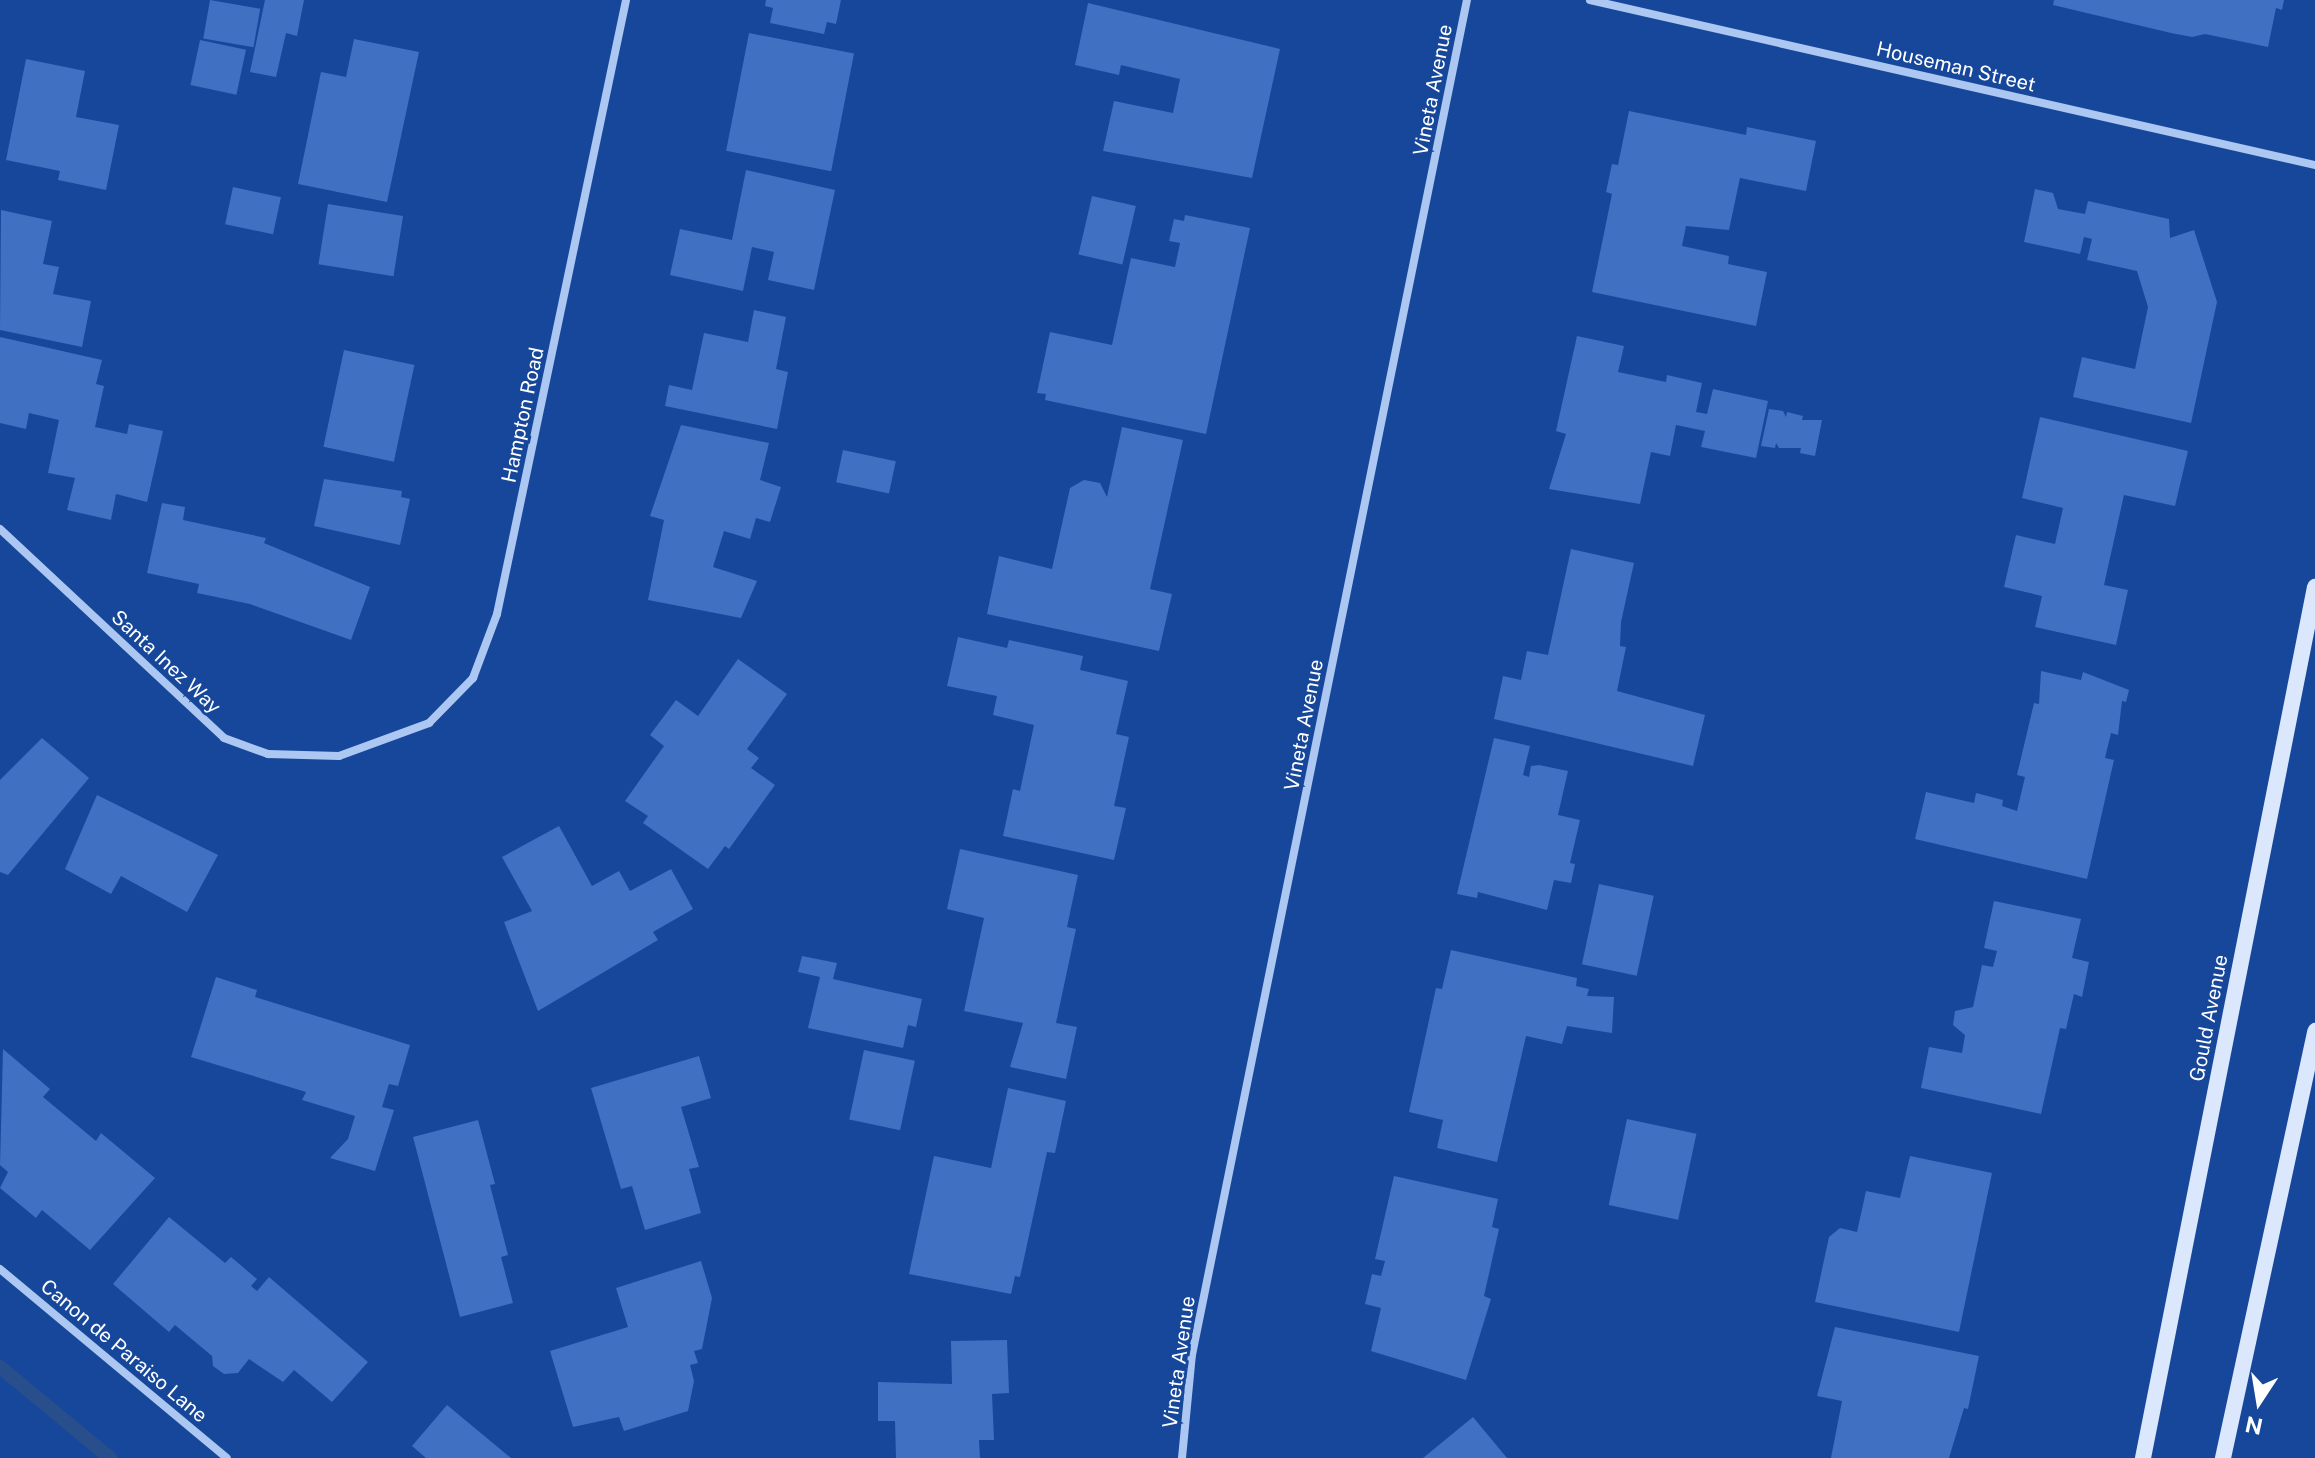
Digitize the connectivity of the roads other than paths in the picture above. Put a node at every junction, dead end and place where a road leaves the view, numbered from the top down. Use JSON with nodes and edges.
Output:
{"nodes":[{"id":1,"x":626,"y":0,"type":"edge"},
{"id":2,"x":1467,"y":0,"type":"edge"},
{"id":3,"x":1590,"y":0,"type":"edge"},
{"id":4,"x":2315,"y":165,"type":"edge"},
{"id":5,"x":0,"y":529,"type":"edge"},
{"id":6,"x":2315,"y":587,"type":"edge"},
{"id":7,"x":339,"y":756,"type":"joint"},
{"id":8,"x":2315,"y":1031,"type":"edge"},
{"id":9,"x":0,"y":1269,"type":"edge"},
{"id":10,"x":227,"y":1458,"type":"edge"},
{"id":11,"x":1182,"y":1458,"type":"edge"},
{"id":12,"x":2143,"y":1458,"type":"edge"},
{"id":13,"x":2223,"y":1458,"type":"edge"}],
"edges":[{"from":1,"to":7,"type":"street","name":"Hampton Road"},
{"from":2,"to":11,"type":"street","name":"Vineta Avenue"},
{"from":3,"to":4,"type":"street","name":"Houseman Street"},
{"from":5,"to":7,"type":"street","name":"Santa Inez Way"},
{"from":6,"to":12,"type":"street","name":"Gould Avenue"},
{"from":8,"to":13,"type":"street"},
{"from":9,"to":10,"type":"street","name":"Canon de Paraiso Lane"}]}
